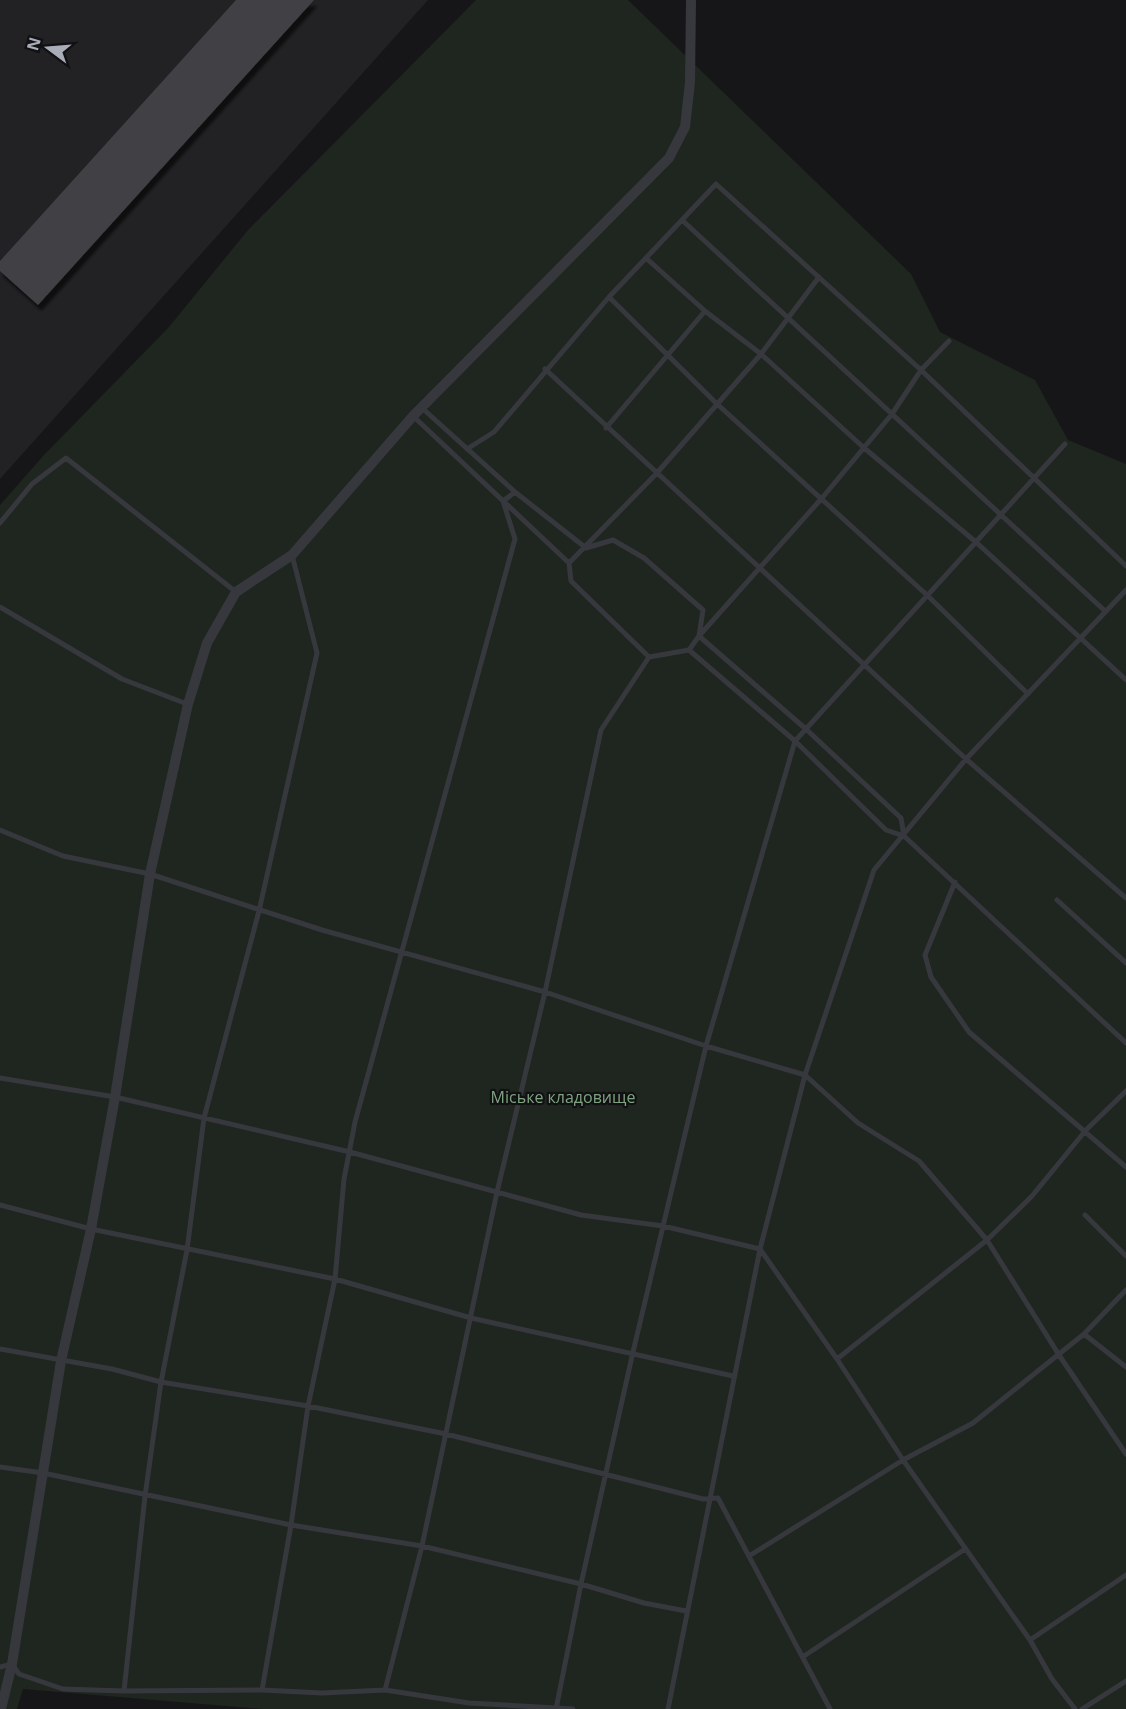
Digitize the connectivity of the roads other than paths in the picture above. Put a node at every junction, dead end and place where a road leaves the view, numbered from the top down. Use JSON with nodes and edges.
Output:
{"nodes":[{"id":1,"x":691,"y":0,"type":"edge"},
{"id":2,"x":682,"y":220,"type":"junction"},
{"id":3,"x":646,"y":258,"type":"junction"},
{"id":4,"x":819,"y":277,"type":"junction"},
{"id":5,"x":609,"y":297,"type":"junction"},
{"id":6,"x":705,"y":311,"type":"junction"},
{"id":7,"x":787,"y":317,"type":"junction"},
{"id":8,"x":949,"y":342,"type":"dead end"},
{"id":9,"x":761,"y":354,"type":"junction"},
{"id":10,"x":669,"y":355,"type":"junction"},
{"id":11,"x":545,"y":369,"type":"junction"},
{"id":12,"x":921,"y":370,"type":"junction"},
{"id":13,"x":716,"y":403,"type":"junction"},
{"id":14,"x":422,"y":408,"type":"junction"},
{"id":15,"x":892,"y":414,"type":"junction"},
{"id":16,"x":413,"y":416,"type":"junction"},
{"id":17,"x":606,"y":428,"type":"junction"},
{"id":18,"x":1065,"y":444,"type":"dead end"},
{"id":19,"x":862,"y":447,"type":"junction"},
{"id":20,"x":467,"y":449,"type":"junction"},
{"id":21,"x":656,"y":474,"type":"junction"},
{"id":22,"x":1035,"y":477,"type":"junction"},
{"id":23,"x":515,"y":492,"type":"junction"},
{"id":24,"x":822,"y":498,"type":"junction"},
{"id":25,"x":503,"y":501,"type":"junction"},
{"id":26,"x":1000,"y":515,"type":"junction"},
{"id":27,"x":0,"y":523,"type":"edge"},
{"id":28,"x":977,"y":543,"type":"junction"},
{"id":29,"x":586,"y":548,"type":"junction"},
{"id":30,"x":292,"y":555,"type":"junction"},
{"id":31,"x":569,"y":563,"type":"junction"},
{"id":32,"x":1126,"y":566,"type":"edge"},
{"id":33,"x":760,"y":567,"type":"junction"},
{"id":34,"x":1126,"y":590,"type":"edge"},
{"id":35,"x":236,"y":592,"type":"junction"},
{"id":36,"x":928,"y":596,"type":"junction"},
{"id":37,"x":0,"y":607,"type":"edge"},
{"id":38,"x":1106,"y":611,"type":"junction"},
{"id":39,"x":699,"y":636,"type":"junction"},
{"id":40,"x":1079,"y":638,"type":"junction"},
{"id":41,"x":689,"y":650,"type":"junction"},
{"id":42,"x":649,"y":657,"type":"junction"},
{"id":43,"x":865,"y":664,"type":"junction"},
{"id":44,"x":1126,"y":680,"type":"edge"},
{"id":45,"x":1028,"y":694,"type":"junction"},
{"id":46,"x":188,"y":704,"type":"junction"},
{"id":47,"x":807,"y":730,"type":"junction"},
{"id":48,"x":795,"y":741,"type":"junction"},
{"id":49,"x":966,"y":759,"type":"junction"},
{"id":50,"x":0,"y":830,"type":"edge"},
{"id":51,"x":904,"y":836,"type":"junction"},
{"id":52,"x":150,"y":874,"type":"junction"},
{"id":53,"x":955,"y":882,"type":"junction"},
{"id":54,"x":1126,"y":898,"type":"edge"},
{"id":55,"x":1057,"y":900,"type":"dead end"},
{"id":56,"x":260,"y":911,"type":"junction"},
{"id":57,"x":402,"y":952,"type":"junction"},
{"id":58,"x":1126,"y":963,"type":"edge"},
{"id":59,"x":545,"y":992,"type":"junction"},
{"id":60,"x":1126,"y":1042,"type":"edge"},
{"id":61,"x":706,"y":1046,"type":"junction"},
{"id":62,"x":805,"y":1075,"type":"junction"},
{"id":63,"x":0,"y":1078,"type":"edge"},
{"id":64,"x":1126,"y":1091,"type":"edge"},
{"id":65,"x":115,"y":1097,"type":"junction"},
{"id":66,"x":204,"y":1118,"type":"junction"},
{"id":67,"x":1086,"y":1130,"type":"junction"},
{"id":68,"x":350,"y":1152,"type":"junction"},
{"id":69,"x":1126,"y":1167,"type":"edge"},
{"id":70,"x":497,"y":1192,"type":"junction"},
{"id":71,"x":0,"y":1205,"type":"edge"},
{"id":72,"x":1085,"y":1215,"type":"dead end"},
{"id":73,"x":663,"y":1226,"type":"junction"},
{"id":74,"x":91,"y":1229,"type":"junction"},
{"id":75,"x":987,"y":1240,"type":"junction"},
{"id":76,"x":759,"y":1249,"type":"junction"},
{"id":77,"x":187,"y":1250,"type":"junction"},
{"id":78,"x":1126,"y":1256,"type":"edge"},
{"id":79,"x":335,"y":1279,"type":"junction"},
{"id":80,"x":1126,"y":1290,"type":"edge"},
{"id":81,"x":471,"y":1318,"type":"junction"},
{"id":82,"x":1084,"y":1334,"type":"junction"},
{"id":83,"x":0,"y":1349,"type":"edge"},
{"id":84,"x":633,"y":1352,"type":"junction"},
{"id":85,"x":1059,"y":1355,"type":"junction"},
{"id":86,"x":837,"y":1359,"type":"junction"},
{"id":87,"x":62,"y":1361,"type":"junction"},
{"id":88,"x":1126,"y":1367,"type":"edge"},
{"id":89,"x":733,"y":1376,"type":"junction"},
{"id":90,"x":161,"y":1382,"type":"junction"},
{"id":91,"x":308,"y":1406,"type":"junction"},
{"id":92,"x":446,"y":1434,"type":"junction"},
{"id":93,"x":1126,"y":1454,"type":"edge"},
{"id":94,"x":903,"y":1460,"type":"junction"},
{"id":95,"x":0,"y":1467,"type":"edge"},
{"id":96,"x":43,"y":1473,"type":"junction"},
{"id":97,"x":607,"y":1475,"type":"junction"},
{"id":98,"x":145,"y":1496,"type":"junction"},
{"id":99,"x":708,"y":1498,"type":"junction"},
{"id":100,"x":291,"y":1525,"type":"junction"},
{"id":101,"x":422,"y":1546,"type":"junction"},
{"id":102,"x":964,"y":1549,"type":"junction"},
{"id":103,"x":749,"y":1556,"type":"junction"},
{"id":104,"x":1126,"y":1575,"type":"edge"},
{"id":105,"x":581,"y":1584,"type":"junction"},
{"id":106,"x":686,"y":1611,"type":"junction"},
{"id":107,"x":1030,"y":1640,"type":"junction"},
{"id":108,"x":804,"y":1656,"type":"junction"},
{"id":109,"x":12,"y":1664,"type":"junction"},
{"id":110,"x":0,"y":1667,"type":"edge"},
{"id":111,"x":1126,"y":1681,"type":"edge"},
{"id":112,"x":262,"y":1690,"type":"junction"},
{"id":113,"x":385,"y":1690,"type":"junction"},
{"id":114,"x":124,"y":1691,"type":"junction"},
{"id":115,"x":1,"y":1709,"type":"edge"},
{"id":116,"x":556,"y":1709,"type":"edge"},
{"id":117,"x":573,"y":1709,"type":"edge"},
{"id":118,"x":668,"y":1709,"type":"edge"},
{"id":119,"x":830,"y":1709,"type":"edge"},
{"id":120,"x":1075,"y":1709,"type":"edge"},
{"id":121,"x":1082,"y":1709,"type":"edge"}],
"edges":[{"from":1,"to":14,"type":"street"},
{"from":2,"to":3,"type":"lane"},
{"from":2,"to":4,"type":"lane"},
{"from":2,"to":7,"type":"lane"},
{"from":3,"to":5,"type":"lane"},
{"from":3,"to":6,"type":"lane"},
{"from":4,"to":7,"type":"lane"},
{"from":4,"to":12,"type":"lane"},
{"from":5,"to":10,"type":"lane"},
{"from":5,"to":11,"type":"lane"},
{"from":6,"to":9,"type":"lane"},
{"from":6,"to":10,"type":"lane"},
{"from":7,"to":9,"type":"lane"},
{"from":7,"to":15,"type":"lane"},
{"from":8,"to":12,"type":"lane"},
{"from":9,"to":13,"type":"lane"},
{"from":9,"to":19,"type":"lane"},
{"from":10,"to":13,"type":"lane"},
{"from":10,"to":17,"type":"lane"},
{"from":11,"to":17,"type":"lane"},
{"from":11,"to":20,"type":"lane"},
{"from":12,"to":15,"type":"lane"},
{"from":12,"to":22,"type":"lane"},
{"from":13,"to":21,"type":"lane"},
{"from":13,"to":24,"type":"lane"},
{"from":14,"to":16,"type":"street"},
{"from":14,"to":20,"type":"lane"},
{"from":15,"to":19,"type":"lane"},
{"from":15,"to":26,"type":"lane"},
{"from":16,"to":25,"type":"lane"},
{"from":16,"to":30,"type":"street"},
{"from":17,"to":21,"type":"lane"},
{"from":18,"to":22,"type":"lane"},
{"from":19,"to":24,"type":"lane"},
{"from":19,"to":28,"type":"lane"},
{"from":20,"to":23,"type":"lane"},
{"from":21,"to":29,"type":"lane"},
{"from":21,"to":33,"type":"lane"},
{"from":22,"to":26,"type":"lane"},
{"from":22,"to":32,"type":"lane"},
{"from":23,"to":25,"type":"lane"},
{"from":23,"to":29,"type":"lane"},
{"from":24,"to":33,"type":"lane"},
{"from":24,"to":36,"type":"lane"},
{"from":25,"to":31,"type":"lane"},
{"from":25,"to":57,"type":"lane"},
{"from":26,"to":28,"type":"lane"},
{"from":26,"to":38,"type":"lane"},
{"from":27,"to":35,"type":"lane"},
{"from":28,"to":36,"type":"lane"},
{"from":28,"to":40,"type":"lane"},
{"from":29,"to":31,"type":"lane"},
{"from":29,"to":39,"type":"lane"},
{"from":30,"to":35,"type":"street"},
{"from":30,"to":56,"type":"lane"},
{"from":31,"to":42,"type":"lane"},
{"from":33,"to":39,"type":"lane"},
{"from":33,"to":43,"type":"lane"},
{"from":34,"to":38,"type":"lane"},
{"from":35,"to":46,"type":"street"},
{"from":36,"to":43,"type":"lane"},
{"from":36,"to":45,"type":"lane"},
{"from":37,"to":46,"type":"lane"},
{"from":38,"to":40,"type":"lane"},
{"from":39,"to":41,"type":"lane"},
{"from":39,"to":47,"type":"lane"},
{"from":40,"to":44,"type":"lane"},
{"from":40,"to":45,"type":"lane"},
{"from":41,"to":42,"type":"lane"},
{"from":41,"to":48,"type":"lane"},
{"from":42,"to":59,"type":"lane"},
{"from":43,"to":47,"type":"lane"},
{"from":43,"to":49,"type":"lane"},
{"from":45,"to":49,"type":"lane"},
{"from":46,"to":52,"type":"street"},
{"from":47,"to":48,"type":"lane"},
{"from":47,"to":51,"type":"lane"},
{"from":48,"to":51,"type":"lane"},
{"from":48,"to":61,"type":"lane"},
{"from":49,"to":51,"type":"lane"},
{"from":49,"to":54,"type":"lane"},
{"from":50,"to":52,"type":"lane"},
{"from":51,"to":53,"type":"lane"},
{"from":51,"to":62,"type":"lane"},
{"from":52,"to":56,"type":"lane"},
{"from":52,"to":65,"type":"street"},
{"from":53,"to":60,"type":"lane"},
{"from":53,"to":67,"type":"lane"},
{"from":55,"to":58,"type":"lane"},
{"from":56,"to":57,"type":"lane"},
{"from":56,"to":66,"type":"lane"},
{"from":57,"to":59,"type":"lane"},
{"from":57,"to":68,"type":"lane"},
{"from":59,"to":61,"type":"lane"},
{"from":59,"to":70,"type":"lane"},
{"from":61,"to":62,"type":"lane"},
{"from":61,"to":73,"type":"lane"},
{"from":62,"to":75,"type":"lane"},
{"from":62,"to":76,"type":"lane"},
{"from":63,"to":65,"type":"lane"},
{"from":64,"to":67,"type":"lane"},
{"from":65,"to":66,"type":"lane"},
{"from":65,"to":74,"type":"street"},
{"from":66,"to":68,"type":"lane"},
{"from":66,"to":77,"type":"lane"},
{"from":67,"to":69,"type":"lane"},
{"from":67,"to":75,"type":"lane"},
{"from":68,"to":70,"type":"lane"},
{"from":68,"to":79,"type":"lane"},
{"from":70,"to":73,"type":"lane"},
{"from":70,"to":81,"type":"lane"},
{"from":71,"to":74,"type":"lane"},
{"from":72,"to":78,"type":"lane"},
{"from":73,"to":76,"type":"lane"},
{"from":73,"to":84,"type":"lane"},
{"from":74,"to":77,"type":"lane"},
{"from":74,"to":87,"type":"street"},
{"from":75,"to":85,"type":"lane"},
{"from":75,"to":86,"type":"lane"},
{"from":76,"to":86,"type":"lane"},
{"from":76,"to":89,"type":"lane"},
{"from":77,"to":79,"type":"lane"},
{"from":77,"to":90,"type":"lane"},
{"from":79,"to":81,"type":"lane"},
{"from":79,"to":91,"type":"lane"},
{"from":80,"to":82,"type":"lane"},
{"from":81,"to":84,"type":"lane"},
{"from":81,"to":92,"type":"lane"},
{"from":82,"to":85,"type":"lane"},
{"from":82,"to":88,"type":"lane"},
{"from":83,"to":87,"type":"lane"},
{"from":84,"to":89,"type":"lane"},
{"from":84,"to":97,"type":"lane"},
{"from":85,"to":93,"type":"lane"},
{"from":85,"to":94,"type":"lane"},
{"from":86,"to":94,"type":"lane"},
{"from":87,"to":90,"type":"lane"},
{"from":87,"to":96,"type":"street"},
{"from":89,"to":99,"type":"lane"},
{"from":90,"to":91,"type":"lane"},
{"from":90,"to":98,"type":"lane"},
{"from":91,"to":92,"type":"lane"},
{"from":91,"to":100,"type":"lane"},
{"from":92,"to":97,"type":"lane"},
{"from":92,"to":101,"type":"lane"},
{"from":94,"to":102,"type":"lane"},
{"from":94,"to":103,"type":"lane"},
{"from":95,"to":96,"type":"lane"},
{"from":96,"to":98,"type":"lane"},
{"from":96,"to":109,"type":"street"},
{"from":97,"to":99,"type":"lane"},
{"from":97,"to":105,"type":"lane"},
{"from":98,"to":100,"type":"lane"},
{"from":98,"to":114,"type":"lane"},
{"from":99,"to":103,"type":"lane"},
{"from":99,"to":106,"type":"lane"},
{"from":100,"to":101,"type":"lane"},
{"from":100,"to":112,"type":"lane"},
{"from":101,"to":105,"type":"lane"},
{"from":101,"to":113,"type":"lane"},
{"from":102,"to":107,"type":"lane"},
{"from":102,"to":108,"type":"lane"},
{"from":103,"to":108,"type":"lane"},
{"from":104,"to":107,"type":"lane"},
{"from":105,"to":106,"type":"lane"},
{"from":105,"to":116,"type":"lane"},
{"from":106,"to":118,"type":"lane"},
{"from":107,"to":120,"type":"lane"},
{"from":108,"to":119,"type":"lane"},
{"from":109,"to":110,"type":"lane"},
{"from":109,"to":114,"type":"lane"},
{"from":109,"to":115,"type":"street"},
{"from":111,"to":121,"type":"lane"},
{"from":112,"to":113,"type":"lane"},
{"from":112,"to":114,"type":"lane"},
{"from":113,"to":116,"type":"lane"},
{"from":116,"to":117,"type":"lane"}]}
